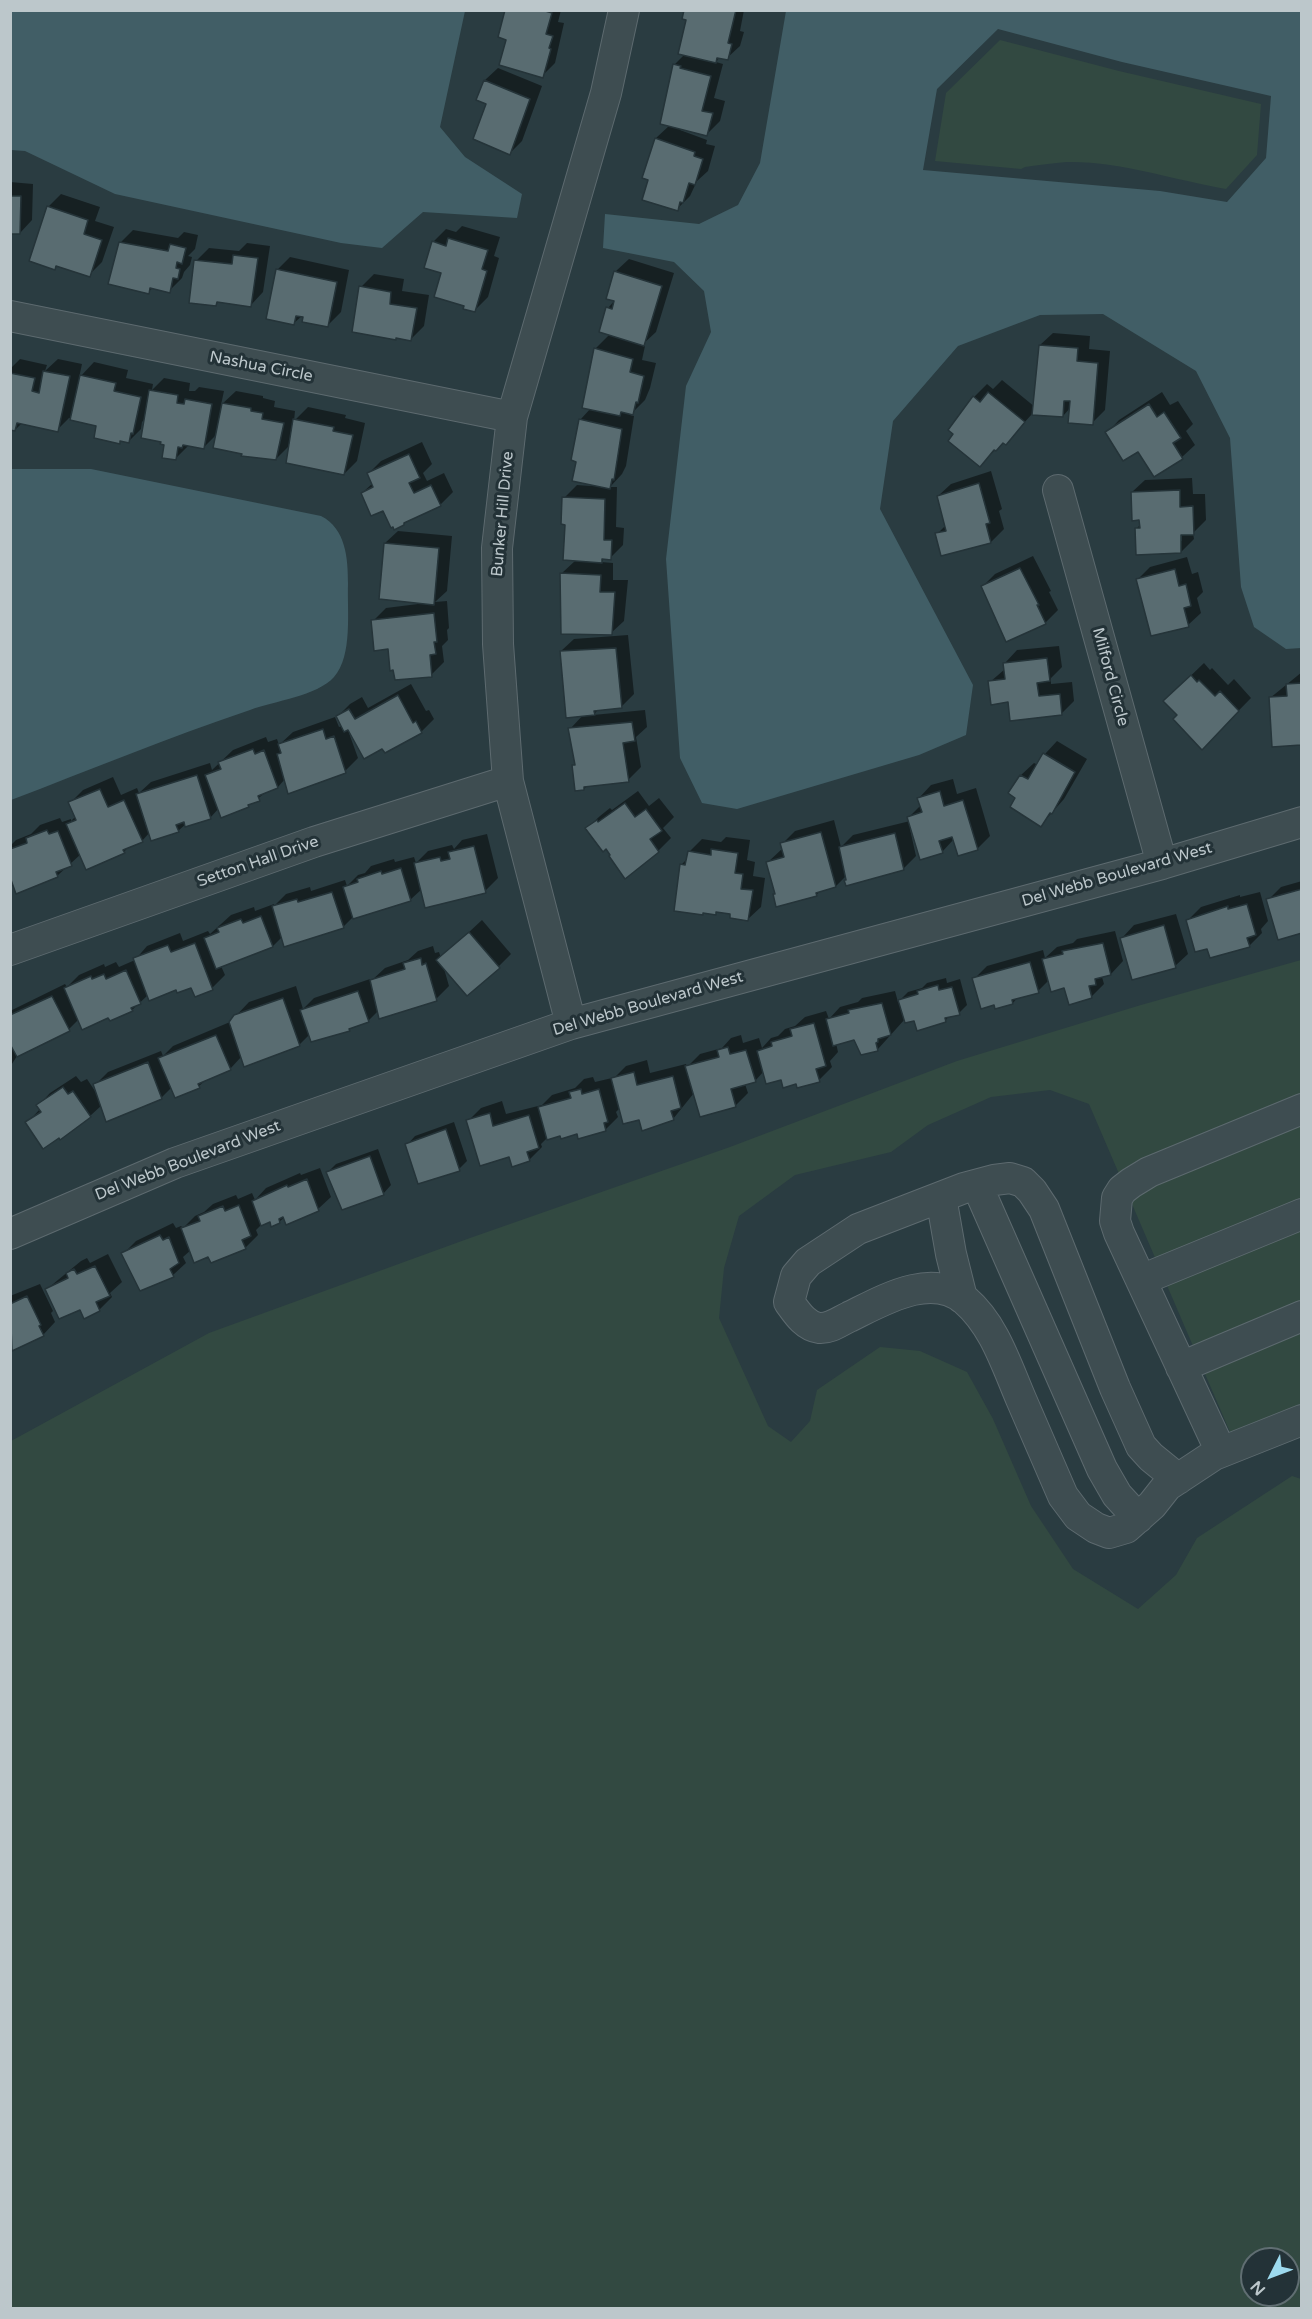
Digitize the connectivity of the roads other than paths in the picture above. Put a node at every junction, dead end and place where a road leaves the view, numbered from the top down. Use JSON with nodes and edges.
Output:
{"nodes":[{"id":1,"x":624,"y":10,"type":"edge"},
{"id":2,"x":10,"y":316,"type":"edge"},
{"id":3,"x":512,"y":417,"type":"junction"},
{"id":4,"x":1058,"y":490,"type":"dead end"},
{"id":5,"x":508,"y":781,"type":"junction"},
{"id":6,"x":1302,"y":822,"type":"edge"},
{"id":7,"x":1162,"y":864,"type":"junction"},
{"id":8,"x":10,"y":950,"type":"edge"},
{"id":9,"x":571,"y":1024,"type":"junction"},
{"id":10,"x":1302,"y":1109,"type":"edge"},
{"id":11,"x":977,"y":1185,"type":"junction"},
{"id":12,"x":941,"y":1197,"type":"junction"},
{"id":13,"x":1302,"y":1214,"type":"edge"},
{"id":14,"x":10,"y":1234,"type":"edge"},
{"id":15,"x":1140,"y":1280,"type":"junction"},
{"id":16,"x":962,"y":1298,"type":"junction"},
{"id":17,"x":1302,"y":1316,"type":"edge"},
{"id":18,"x":1181,"y":1367,"type":"junction"},
{"id":19,"x":1302,"y":1420,"type":"edge"},
{"id":20,"x":1221,"y":1452,"type":"junction"},
{"id":21,"x":1178,"y":1479,"type":"junction"},
{"id":22,"x":1138,"y":1518,"type":"junction"}],
"edges":[{"from":1,"to":3,"type":"street","name":"Bunker Hill Drive"},
{"from":2,"to":3,"type":"street","name":"Nashua Circle"},
{"from":3,"to":5,"type":"street","name":"Bunker Hill Drive"},
{"from":4,"to":7,"type":"street","name":"Milford Circle"},
{"from":5,"to":8,"type":"street","name":"Setton Hall Drive"},
{"from":5,"to":9,"type":"street","name":"Bunker Hill Drive"},
{"from":6,"to":7,"type":"street","name":"Del Webb Boulevard West"},
{"from":7,"to":9,"type":"street","name":"Del Webb Boulevard West"},
{"from":9,"to":14,"type":"street","name":"Del Webb Boulevard West"},
{"from":10,"to":15,"type":"street"},
{"from":11,"to":12,"type":"street"},
{"from":11,"to":21,"type":"street"},
{"from":11,"to":22,"type":"street"},
{"from":12,"to":16,"type":"street"},
{"from":12,"to":16,"type":"street"},
{"from":13,"to":15,"type":"street"},
{"from":15,"to":18,"type":"street"},
{"from":16,"to":22,"type":"street"},
{"from":17,"to":18,"type":"street"},
{"from":18,"to":20,"type":"street"},
{"from":19,"to":20,"type":"street"},
{"from":20,"to":21,"type":"street"},
{"from":21,"to":22,"type":"street"}]}
